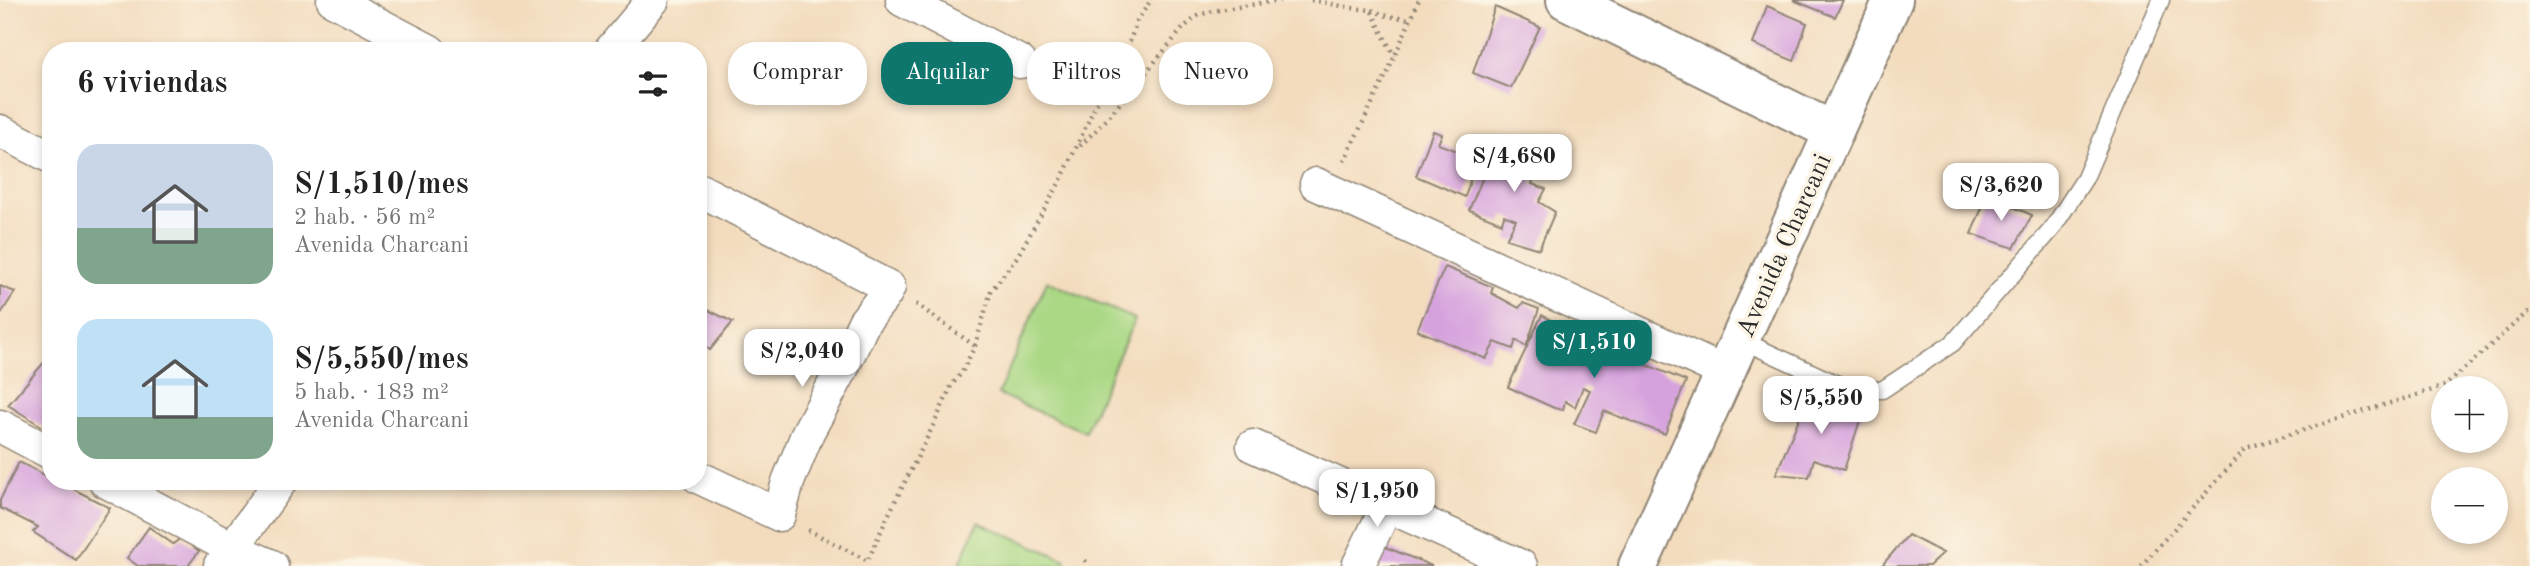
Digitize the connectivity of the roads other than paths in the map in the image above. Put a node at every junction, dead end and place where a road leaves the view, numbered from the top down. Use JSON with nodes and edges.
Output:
{"nodes":[{"id":1,"x":333,"y":0,"type":"edge"},
{"id":2,"x":653,"y":0,"type":"edge"},
{"id":3,"x":902,"y":0,"type":"edge"},
{"id":4,"x":1893,"y":0,"type":"edge"},
{"id":5,"x":2161,"y":0,"type":"edge"},
{"id":6,"x":1580,"y":3,"type":"edge"},
{"id":7,"x":413,"y":42,"type":"edge"},
{"id":8,"x":618,"y":42,"type":"edge"},
{"id":9,"x":1020,"y":62,"type":"dead end"},
{"id":10,"x":0,"y":131,"type":"edge"},
{"id":11,"x":1833,"y":131,"type":"junction"},
{"id":12,"x":42,"y":152,"type":"edge"},
{"id":13,"x":1324,"y":188,"type":"road end"},
{"id":14,"x":707,"y":194,"type":"edge"},
{"id":15,"x":1733,"y":356,"type":"junction"},
{"id":16,"x":0,"y":426,"type":"edge"},
{"id":17,"x":1253,"y":446,"type":"dead end"},
{"id":18,"x":42,"y":448,"type":"edge"},
{"id":19,"x":707,"y":481,"type":"edge"},
{"id":20,"x":119,"y":490,"type":"edge"},
{"id":21,"x":274,"y":490,"type":"edge"},
{"id":22,"x":1387,"y":506,"type":"junction"},
{"id":23,"x":226,"y":557,"type":"edge"},
{"id":24,"x":272,"y":566,"type":"edge"},
{"id":25,"x":1358,"y":566,"type":"edge"},
{"id":26,"x":1521,"y":566,"type":"edge"},
{"id":27,"x":1638,"y":566,"type":"edge"}],
"edges":[{"from":1,"to":7,"type":"street"},
{"from":2,"to":8,"type":"street"},
{"from":3,"to":9,"type":"street"},
{"from":4,"to":11,"type":"main road","name":"Avenida Charcani"},
{"from":5,"to":15,"type":"lane"},
{"from":6,"to":11,"type":"main road"},
{"from":10,"to":12,"type":"street"},
{"from":11,"to":15,"type":"main road","name":"Avenida Charcani"},
{"from":13,"to":15,"type":"street"},
{"from":14,"to":19,"type":"street"},
{"from":15,"to":27,"type":"main road","name":"Avenida Charcani"},
{"from":16,"to":18,"type":"street"},
{"from":17,"to":22,"type":"street"},
{"from":20,"to":23,"type":"street"},
{"from":21,"to":23,"type":"street"},
{"from":22,"to":25,"type":"street"},
{"from":22,"to":26,"type":"street"},
{"from":23,"to":24,"type":"street"}]}
